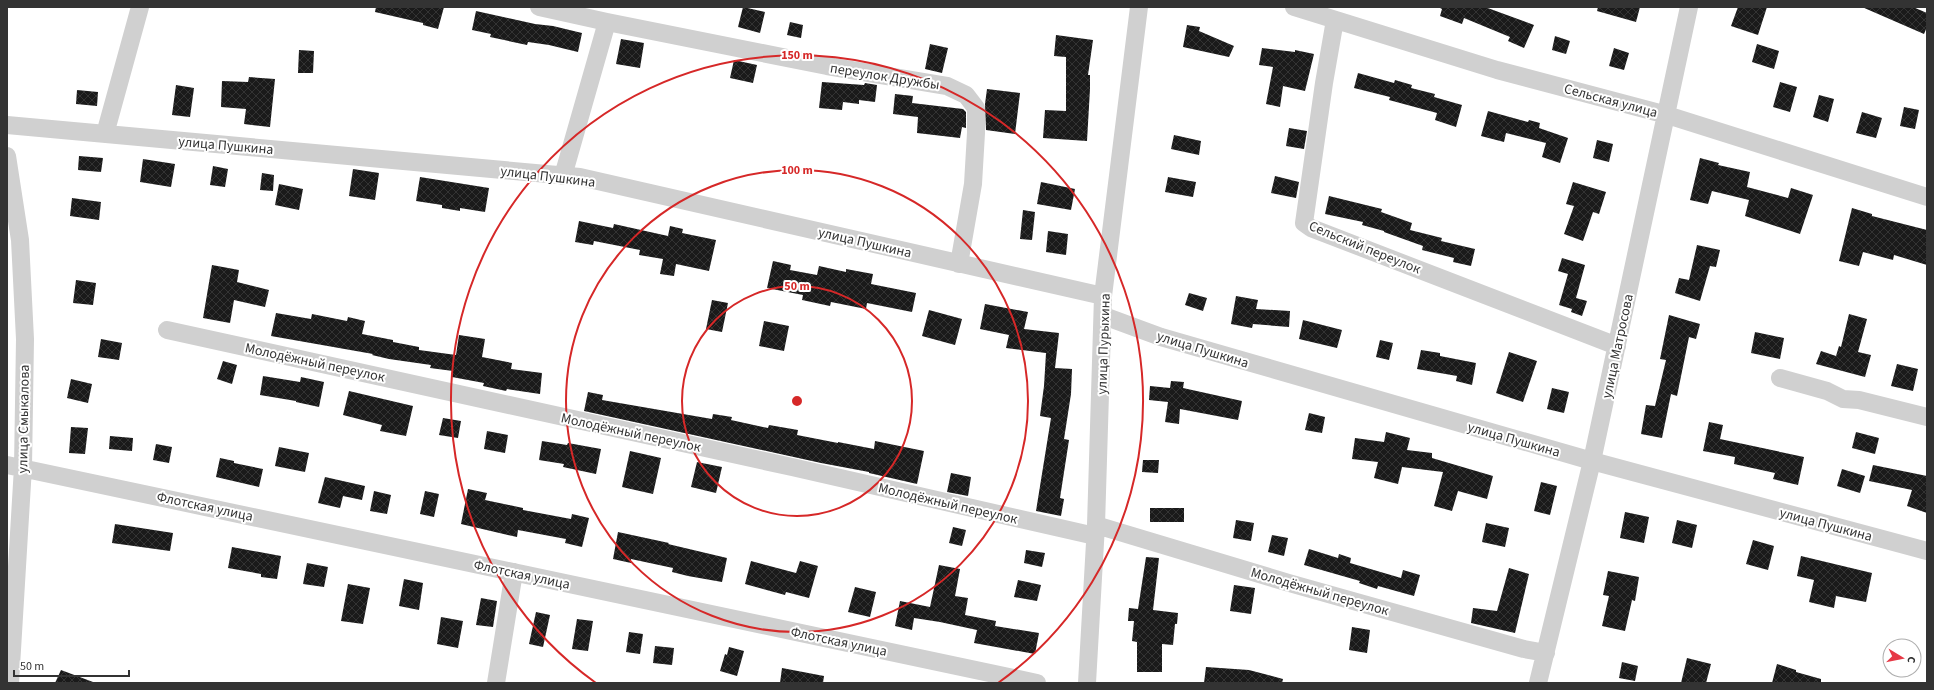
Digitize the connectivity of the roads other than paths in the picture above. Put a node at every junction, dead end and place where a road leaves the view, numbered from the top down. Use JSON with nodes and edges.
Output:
{"nodes":[{"id":1,"x":140,"y":7,"type":"edge"},
{"id":2,"x":539,"y":7,"type":"edge"},
{"id":3,"x":1139,"y":7,"type":"edge"},
{"id":4,"x":1294,"y":7,"type":"edge"},
{"id":5,"x":1689,"y":7,"type":"edge"},
{"id":6,"x":1335,"y":20,"type":"junction"},
{"id":7,"x":607,"y":22,"type":"junction"},
{"id":8,"x":1667,"y":114,"type":"junction"},
{"id":9,"x":7,"y":125,"type":"edge"},
{"id":10,"x":105,"y":134,"type":"junction"},
{"id":11,"x":7,"y":156,"type":"edge"},
{"id":12,"x":563,"y":176,"type":"junction"},
{"id":13,"x":1927,"y":197,"type":"edge"},
{"id":14,"x":12,"y":214,"type":"edge"},
{"id":15,"x":959,"y":264,"type":"junction"},
{"id":16,"x":1103,"y":296,"type":"junction"},
{"id":17,"x":1104,"y":316,"type":"junction"},
{"id":18,"x":167,"y":330,"type":"dead end"},
{"id":19,"x":1617,"y":346,"type":"junction"},
{"id":20,"x":1780,"y":378,"type":"dead end"},
{"id":21,"x":1927,"y":417,"type":"edge"},
{"id":22,"x":1592,"y":462,"type":"junction"},
{"id":23,"x":15,"y":466,"type":"edge"},
{"id":24,"x":1095,"y":530,"type":"junction"},
{"id":25,"x":1927,"y":551,"type":"edge"},
{"id":26,"x":514,"y":572,"type":"junction"},
{"id":27,"x":1546,"y":653,"type":"junction"},
{"id":28,"x":10,"y":683,"type":"edge"},
{"id":29,"x":496,"y":683,"type":"edge"},
{"id":30,"x":1037,"y":683,"type":"edge"},
{"id":31,"x":1087,"y":683,"type":"edge"},
{"id":32,"x":1538,"y":683,"type":"edge"}],
"edges":[{"from":1,"to":10,"type":"street"},
{"from":2,"to":7,"type":"street","name":"переулок Дружбы"},
{"from":3,"to":16,"type":"street","name":"улица Пурыхина"},
{"from":4,"to":6,"type":"street","name":"Сельская улица"},
{"from":5,"to":8,"type":"street","name":"улица Матросова"},
{"from":6,"to":8,"type":"street","name":"Сельская улица"},
{"from":6,"to":19,"type":"street","name":"Сельский переулок"},
{"from":7,"to":12,"type":"street"},
{"from":7,"to":15,"type":"street","name":"переулок Дружбы"},
{"from":8,"to":13,"type":"street","name":"Сельская улица"},
{"from":8,"to":19,"type":"street","name":"улица Матросова"},
{"from":9,"to":10,"type":"street","name":"улица Пушкина"},
{"from":10,"to":12,"type":"street","name":"улица Пушкина"},
{"from":11,"to":14,"type":"street","name":"улица Смыкалова"},
{"from":12,"to":15,"type":"street","name":"улица Пушкина"},
{"from":14,"to":23,"type":"street","name":"улица Смыкалова"},
{"from":15,"to":16,"type":"street","name":"улица Пушкина"},
{"from":16,"to":17,"type":"street","name":"улица Пурыхина"},
{"from":17,"to":22,"type":"street","name":"улица Пушкина"},
{"from":17,"to":24,"type":"street","name":"улица Пурыхина"},
{"from":18,"to":24,"type":"street","name":"Молодёжный переулок"},
{"from":19,"to":22,"type":"street","name":"улица Матросова"},
{"from":20,"to":21,"type":"street"},
{"from":22,"to":25,"type":"street","name":"улица Пушкина"},
{"from":22,"to":27,"type":"street","name":"улица Матросова"},
{"from":23,"to":26,"type":"street","name":"Флотская улица"},
{"from":23,"to":28,"type":"street","name":"улица Смыкалова"},
{"from":24,"to":27,"type":"street","name":"Молодёжный переулок"},
{"from":24,"to":31,"type":"street","name":"улица Пурыхина"},
{"from":26,"to":29,"type":"street"},
{"from":26,"to":30,"type":"street","name":"Флотская улица"},
{"from":27,"to":32,"type":"street","name":"улица Матросова"}]}
